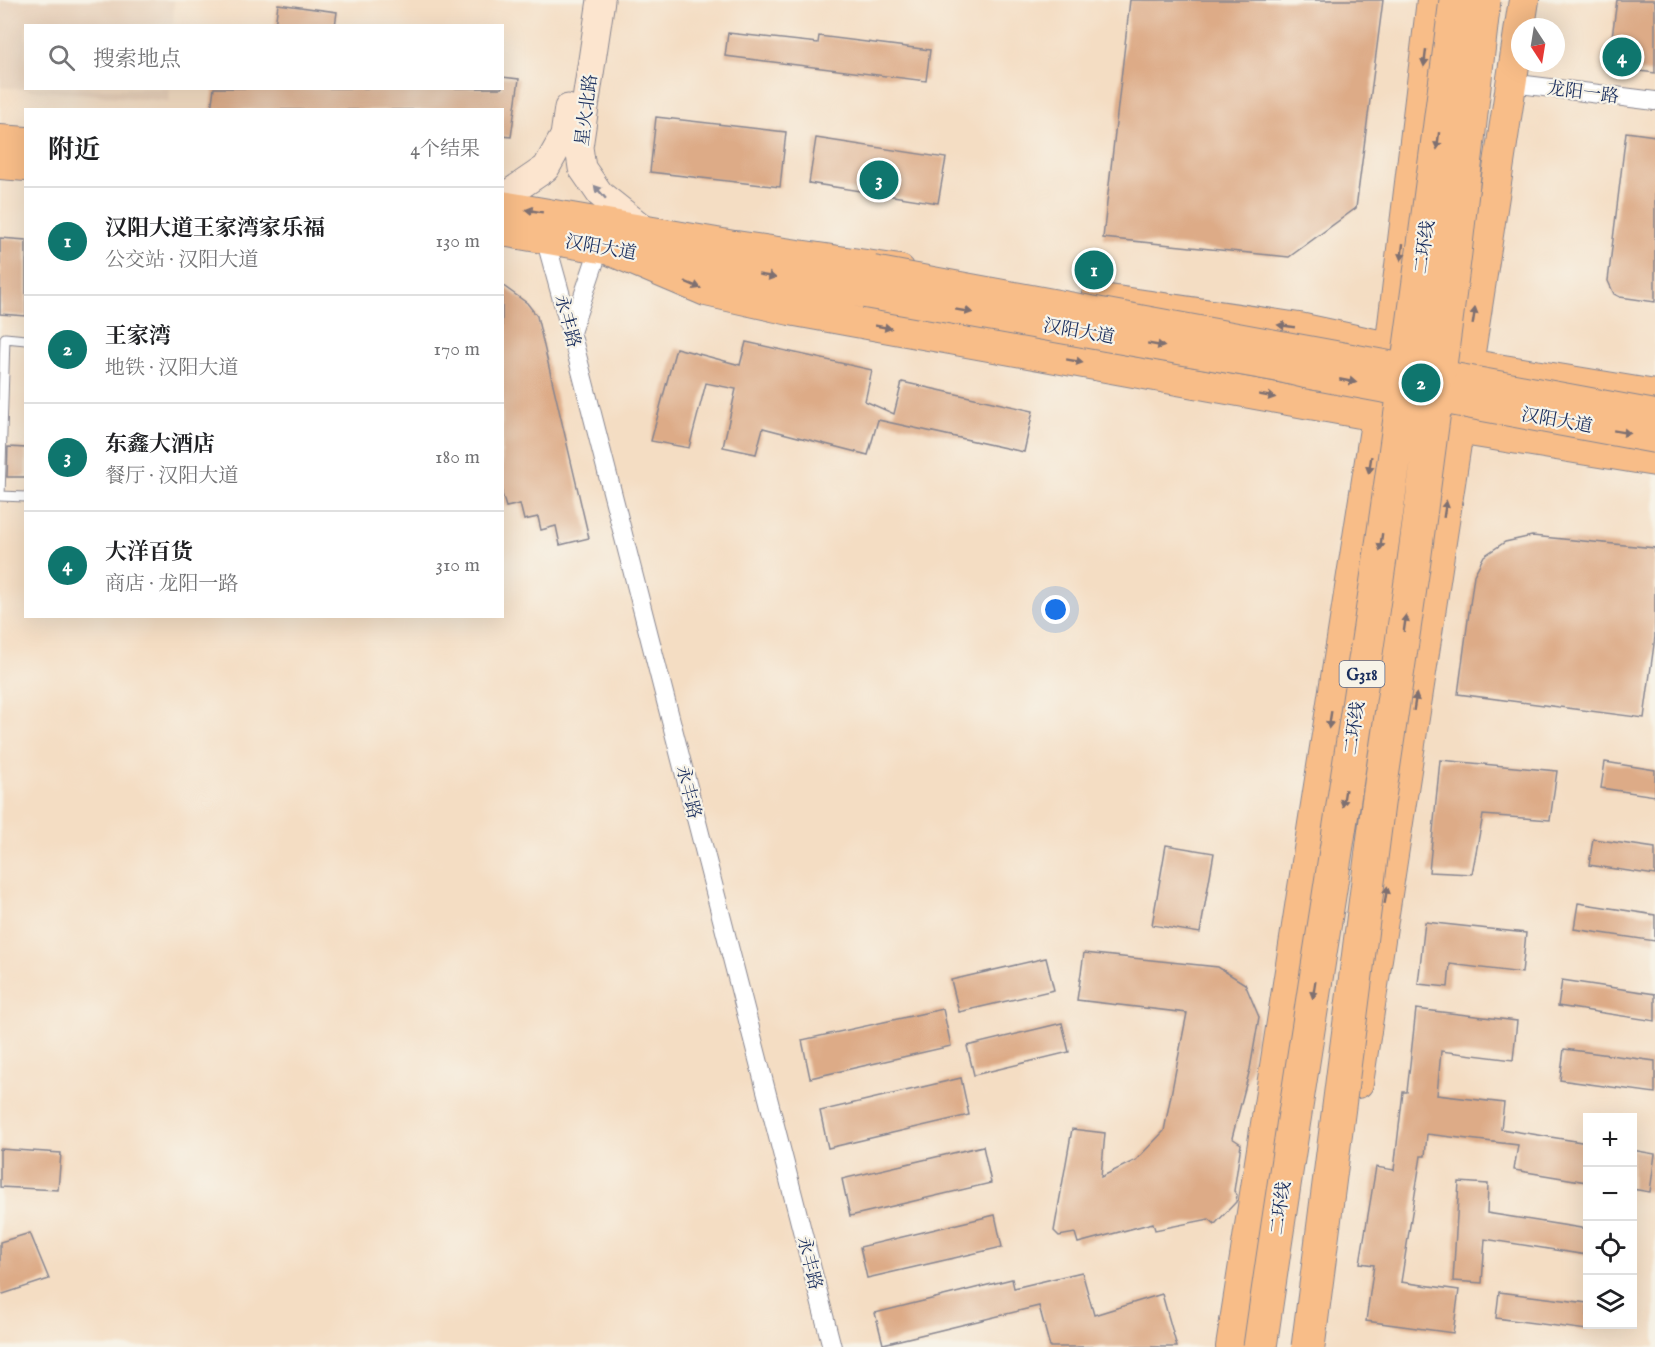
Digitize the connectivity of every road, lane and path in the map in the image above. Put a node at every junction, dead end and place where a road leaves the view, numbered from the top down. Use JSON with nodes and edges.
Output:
{"nodes":[{"id":1,"x":582,"y":0,"type":"edge"},
{"id":2,"x":601,"y":0,"type":"edge"},
{"id":3,"x":1432,"y":0,"type":"edge"},
{"id":4,"x":1456,"y":0,"type":"edge"},
{"id":5,"x":1484,"y":0,"type":"edge"},
{"id":6,"x":1524,"y":0,"type":"edge"},
{"id":7,"x":1511,"y":83,"type":"junction"},
{"id":8,"x":1655,"y":101,"type":"edge"},
{"id":9,"x":0,"y":140,"type":"edge"},
{"id":10,"x":24,"y":142,"type":"edge"},
{"id":11,"x":0,"y":164,"type":"edge"},
{"id":12,"x":24,"y":166,"type":"edge"},
{"id":13,"x":504,"y":197,"type":"edge"},
{"id":14,"x":504,"y":206,"type":"edge"},
{"id":15,"x":644,"y":229,"type":"junction"},
{"id":16,"x":504,"y":231,"type":"edge"},
{"id":17,"x":545,"y":238,"type":"junction"},
{"id":18,"x":600,"y":246,"type":"junction"},
{"id":19,"x":736,"y":246,"type":"junction"},
{"id":20,"x":869,"y":282,"type":"junction"},
{"id":21,"x":571,"y":332,"type":"junction"},
{"id":22,"x":24,"y":340,"type":"edge"},
{"id":23,"x":1390,"y":349,"type":"junction"},
{"id":24,"x":1467,"y":364,"type":"junction"},
{"id":25,"x":1655,"y":395,"type":"edge"},
{"id":26,"x":1655,"y":415,"type":"edge"},
{"id":27,"x":1377,"y":416,"type":"junction"},
{"id":28,"x":1457,"y":428,"type":"junction"},
{"id":29,"x":1655,"y":438,"type":"edge"},
{"id":30,"x":1655,"y":461,"type":"edge"},
{"id":31,"x":24,"y":496,"type":"edge"},
{"id":32,"x":832,"y":1347,"type":"edge"},
{"id":33,"x":1231,"y":1347,"type":"edge"},
{"id":34,"x":1260,"y":1347,"type":"edge"},
{"id":35,"x":1308,"y":1347,"type":"edge"},
{"id":36,"x":1318,"y":1347,"type":"edge"}],
"edges":[{"from":1,"to":13,"type":"street","name":"星火北路"},
{"from":15,"to":2,"type":"street","name":"星火北路","one_way":true},
{"from":3,"to":23,"type":"main road","one_way":true},
{"from":4,"to":34,"type":"highway","name":"二环线","number":"G318","one_way":true,"bridge":true},
{"from":35,"to":5,"type":"highway","name":"二环线","number":"G318","one_way":true,"bridge":true},
{"from":6,"to":7,"type":"main road"},
{"from":7,"to":8,"type":"street","name":"龙阳一路"},
{"from":24,"to":7,"type":"main road","one_way":true},
{"from":9,"to":10,"type":"main road"},
{"from":11,"to":12,"type":"main road"},
{"from":15,"to":14,"type":"main road","name":"汉阳大道","one_way":true},
{"from":15,"to":19,"type":"main road","name":"汉阳大道"},
{"from":16,"to":17,"type":"main road","name":"汉阳大道"},
{"from":17,"to":18,"type":"main road","name":"汉阳大道"},
{"from":17,"to":21,"type":"street","name":"永丰路"},
{"from":18,"to":20,"type":"main road","name":"汉阳大道","one_way":true},
{"from":18,"to":21,"type":"street"},
{"from":18,"to":27,"type":"main road","one_way":true},
{"from":19,"to":20,"type":"main road","name":"汉阳大道"},
{"from":23,"to":19,"type":"main road","name":"汉阳大道","one_way":true},
{"from":20,"to":26,"type":"main road","name":"汉阳大道","bridge":true},
{"from":20,"to":29,"type":"main road","name":"汉阳大道","one_way":true,"bridge":true},
{"from":21,"to":32,"type":"street","name":"永丰路"},
{"from":22,"to":31,"type":"lane"},
{"from":23,"to":24,"type":"main road","name":"汉阳大道"},
{"from":23,"to":27,"type":"main road"},
{"from":24,"to":25,"type":"main road","name":"汉阳大道"},
{"from":24,"to":28,"type":"main road"},
{"from":27,"to":28,"type":"main road"},
{"from":27,"to":33,"type":"main road","one_way":true},
{"from":28,"to":30,"type":"main road"},
{"from":36,"to":28,"type":"main road","one_way":true}]}
